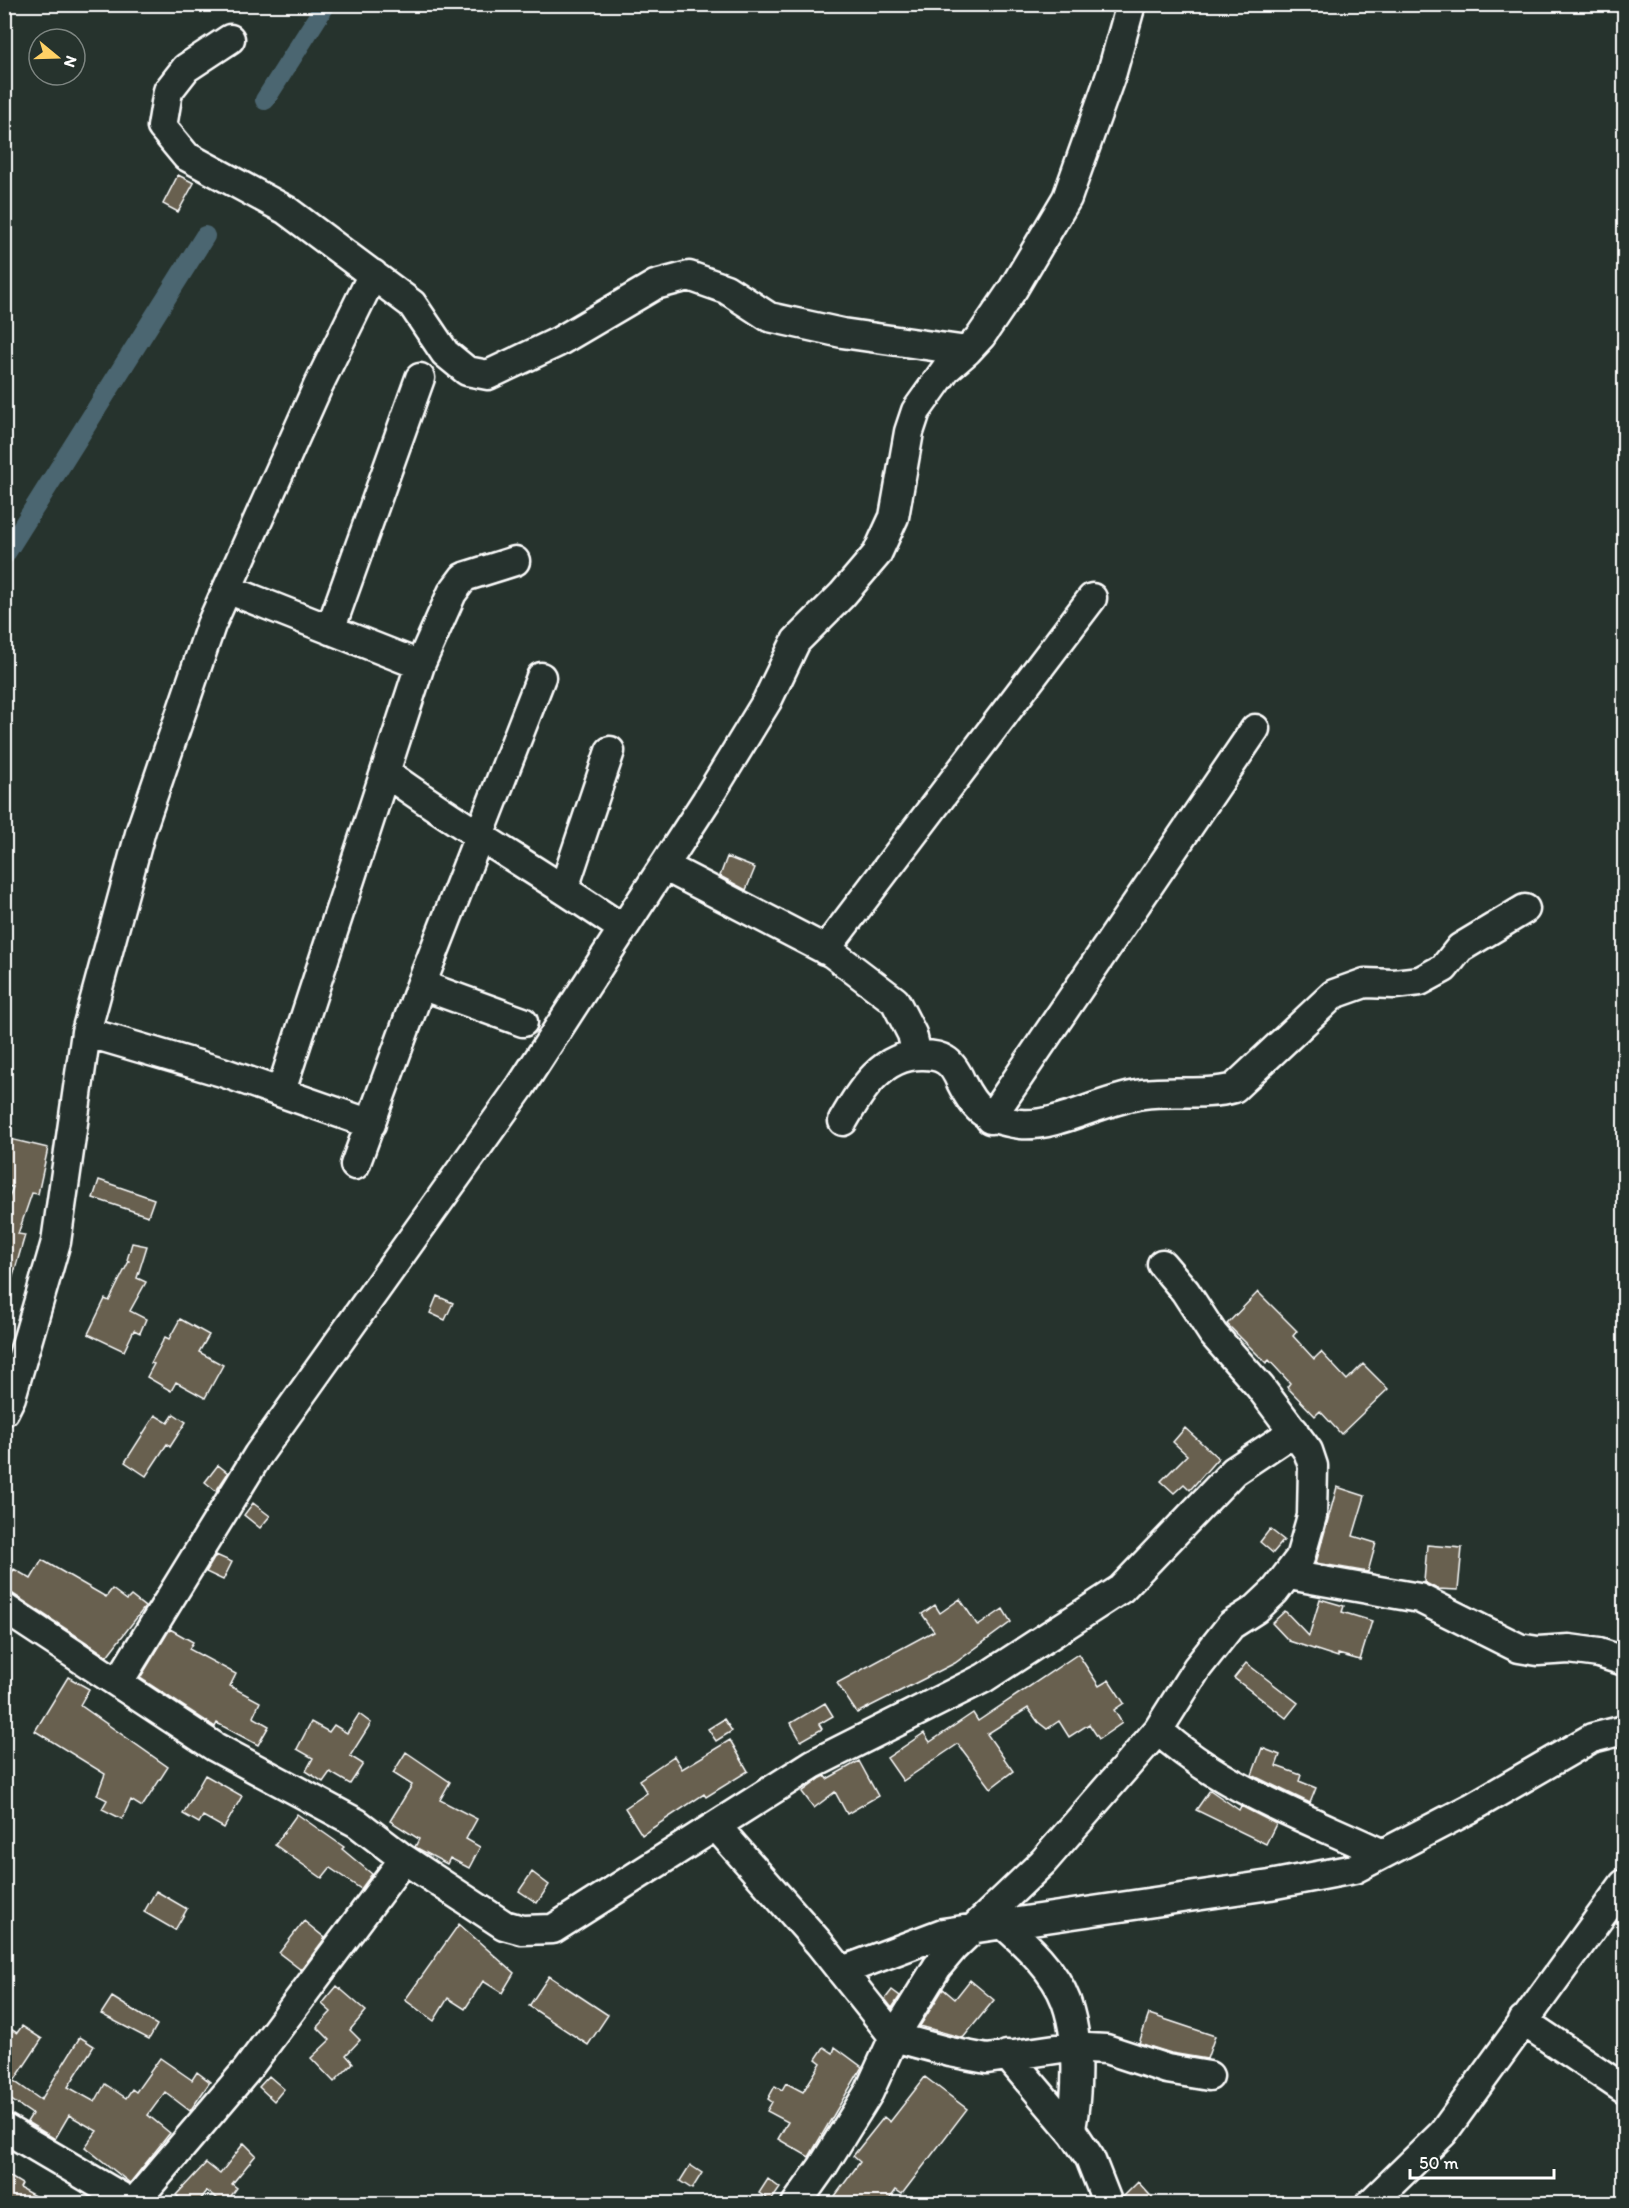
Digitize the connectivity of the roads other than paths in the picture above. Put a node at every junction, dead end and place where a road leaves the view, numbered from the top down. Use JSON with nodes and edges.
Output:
{"nodes":[{"id":1,"x":1131,"y":4,"type":"edge"},
{"id":2,"x":230,"y":39,"type":"dead end"},
{"id":3,"x":373,"y":274,"type":"junction"},
{"id":4,"x":967,"y":351,"type":"junction"},
{"id":5,"x":420,"y":378,"type":"dead end"},
{"id":6,"x":515,"y":561,"type":"dead end"},
{"id":7,"x":227,"y":589,"type":"junction"},
{"id":8,"x":1092,"y":598,"type":"dead end"},
{"id":9,"x":330,"y":630,"type":"junction"},
{"id":10,"x":420,"y":664,"type":"junction"},
{"id":11,"x":541,"y":678,"type":"dead end"},
{"id":12,"x":1255,"y":729,"type":"dead end"},
{"id":13,"x":610,"y":751,"type":"dead end"},
{"id":14,"x":385,"y":772,"type":"junction"},
{"id":15,"x":481,"y":837,"type":"junction"},
{"id":16,"x":664,"y":866,"type":"junction"},
{"id":17,"x":564,"y":888,"type":"junction"},
{"id":18,"x":1525,"y":909,"type":"dead end"},
{"id":19,"x":623,"y":929,"type":"junction"},
{"id":20,"x":825,"y":950,"type":"junction"},
{"id":21,"x":421,"y":985,"type":"junction"},
{"id":22,"x":523,"y":1022,"type":"dead end"},
{"id":23,"x":86,"y":1032,"type":"junction"},
{"id":24,"x":917,"y":1055,"type":"junction"},
{"id":25,"x":281,"y":1091,"type":"junction"},
{"id":26,"x":990,"y":1119,"type":"junction"},
{"id":27,"x":843,"y":1121,"type":"dead end"},
{"id":28,"x":371,"y":1124,"type":"junction"},
{"id":29,"x":356,"y":1165,"type":"dead end"},
{"id":30,"x":1162,"y":1264,"type":"dead end"},
{"id":31,"x":4,"y":1411,"type":"edge"},
{"id":32,"x":1294,"y":1431,"type":"junction"},
{"id":33,"x":1289,"y":1575,"type":"junction"},
{"id":34,"x":4,"y":1608,"type":"edge"},
{"id":35,"x":1624,"y":1661,"type":"edge"},
{"id":36,"x":118,"y":1683,"type":"junction"},
{"id":37,"x":1158,"y":1730,"type":"junction"},
{"id":38,"x":1624,"y":1730,"type":"edge"},
{"id":39,"x":716,"y":1826,"type":"junction"},
{"id":40,"x":1383,"y":1854,"type":"junction"},
{"id":41,"x":404,"y":1859,"type":"junction"},
{"id":42,"x":1624,"y":1884,"type":"edge"},
{"id":43,"x":990,"y":1926,"type":"junction"},
{"id":44,"x":842,"y":1971,"type":"junction"},
{"id":45,"x":1523,"y":2022,"type":"junction"},
{"id":46,"x":894,"y":2037,"type":"junction"},
{"id":47,"x":1074,"y":2047,"type":"junction"},
{"id":48,"x":1007,"y":2055,"type":"junction"},
{"id":49,"x":1209,"y":2076,"type":"dead end"},
{"id":50,"x":1624,"y":2089,"type":"edge"},
{"id":51,"x":4,"y":2128,"type":"edge"},
{"id":52,"x":1071,"y":2129,"type":"junction"},
{"id":53,"x":796,"y":2204,"type":"edge"},
{"id":54,"x":1108,"y":2204,"type":"edge"},
{"id":55,"x":1370,"y":2204,"type":"edge"}],
"edges":[{"from":1,"to":4,"type":"street"},
{"from":2,"to":3,"type":"street"},
{"from":3,"to":4,"type":"street"},
{"from":3,"to":7,"type":"street"},
{"from":4,"to":16,"type":"street"},
{"from":5,"to":9,"type":"street"},
{"from":6,"to":10,"type":"street"},
{"from":7,"to":9,"type":"street"},
{"from":7,"to":23,"type":"street"},
{"from":8,"to":20,"type":"street"},
{"from":9,"to":10,"type":"street"},
{"from":10,"to":14,"type":"street"},
{"from":11,"to":15,"type":"street"},
{"from":12,"to":26,"type":"street"},
{"from":13,"to":17,"type":"street"},
{"from":14,"to":15,"type":"street"},
{"from":14,"to":25,"type":"street"},
{"from":15,"to":17,"type":"street"},
{"from":15,"to":21,"type":"street"},
{"from":16,"to":19,"type":"street"},
{"from":16,"to":20,"type":"street"},
{"from":17,"to":19,"type":"street"},
{"from":18,"to":26,"type":"street"},
{"from":19,"to":36,"type":"street"},
{"from":20,"to":24,"type":"street"},
{"from":21,"to":22,"type":"street"},
{"from":21,"to":28,"type":"street"},
{"from":23,"to":25,"type":"street"},
{"from":23,"to":31,"type":"street"},
{"from":24,"to":26,"type":"street"},
{"from":24,"to":27,"type":"street"},
{"from":25,"to":28,"type":"street"},
{"from":28,"to":29,"type":"street"},
{"from":30,"to":32,"type":"street"},
{"from":32,"to":33,"type":"street"},
{"from":32,"to":39,"type":"street"},
{"from":33,"to":35,"type":"street"},
{"from":33,"to":37,"type":"street"},
{"from":34,"to":36,"type":"street"},
{"from":36,"to":41,"type":"street"},
{"from":37,"to":40,"type":"street"},
{"from":37,"to":43,"type":"street"},
{"from":38,"to":40,"type":"street"},
{"from":39,"to":41,"type":"street"},
{"from":39,"to":44,"type":"street"},
{"from":40,"to":43,"type":"street"},
{"from":41,"to":51,"type":"street"},
{"from":42,"to":45,"type":"street"},
{"from":43,"to":44,"type":"street"},
{"from":43,"to":46,"type":"street"},
{"from":43,"to":47,"type":"street"},
{"from":44,"to":46,"type":"street"},
{"from":45,"to":50,"type":"street"},
{"from":45,"to":55,"type":"street"},
{"from":46,"to":48,"type":"street"},
{"from":46,"to":53,"type":"street"},
{"from":47,"to":48,"type":"street"},
{"from":47,"to":49,"type":"street"},
{"from":47,"to":52,"type":"street"},
{"from":48,"to":52,"type":"street"},
{"from":52,"to":54,"type":"street"}]}
